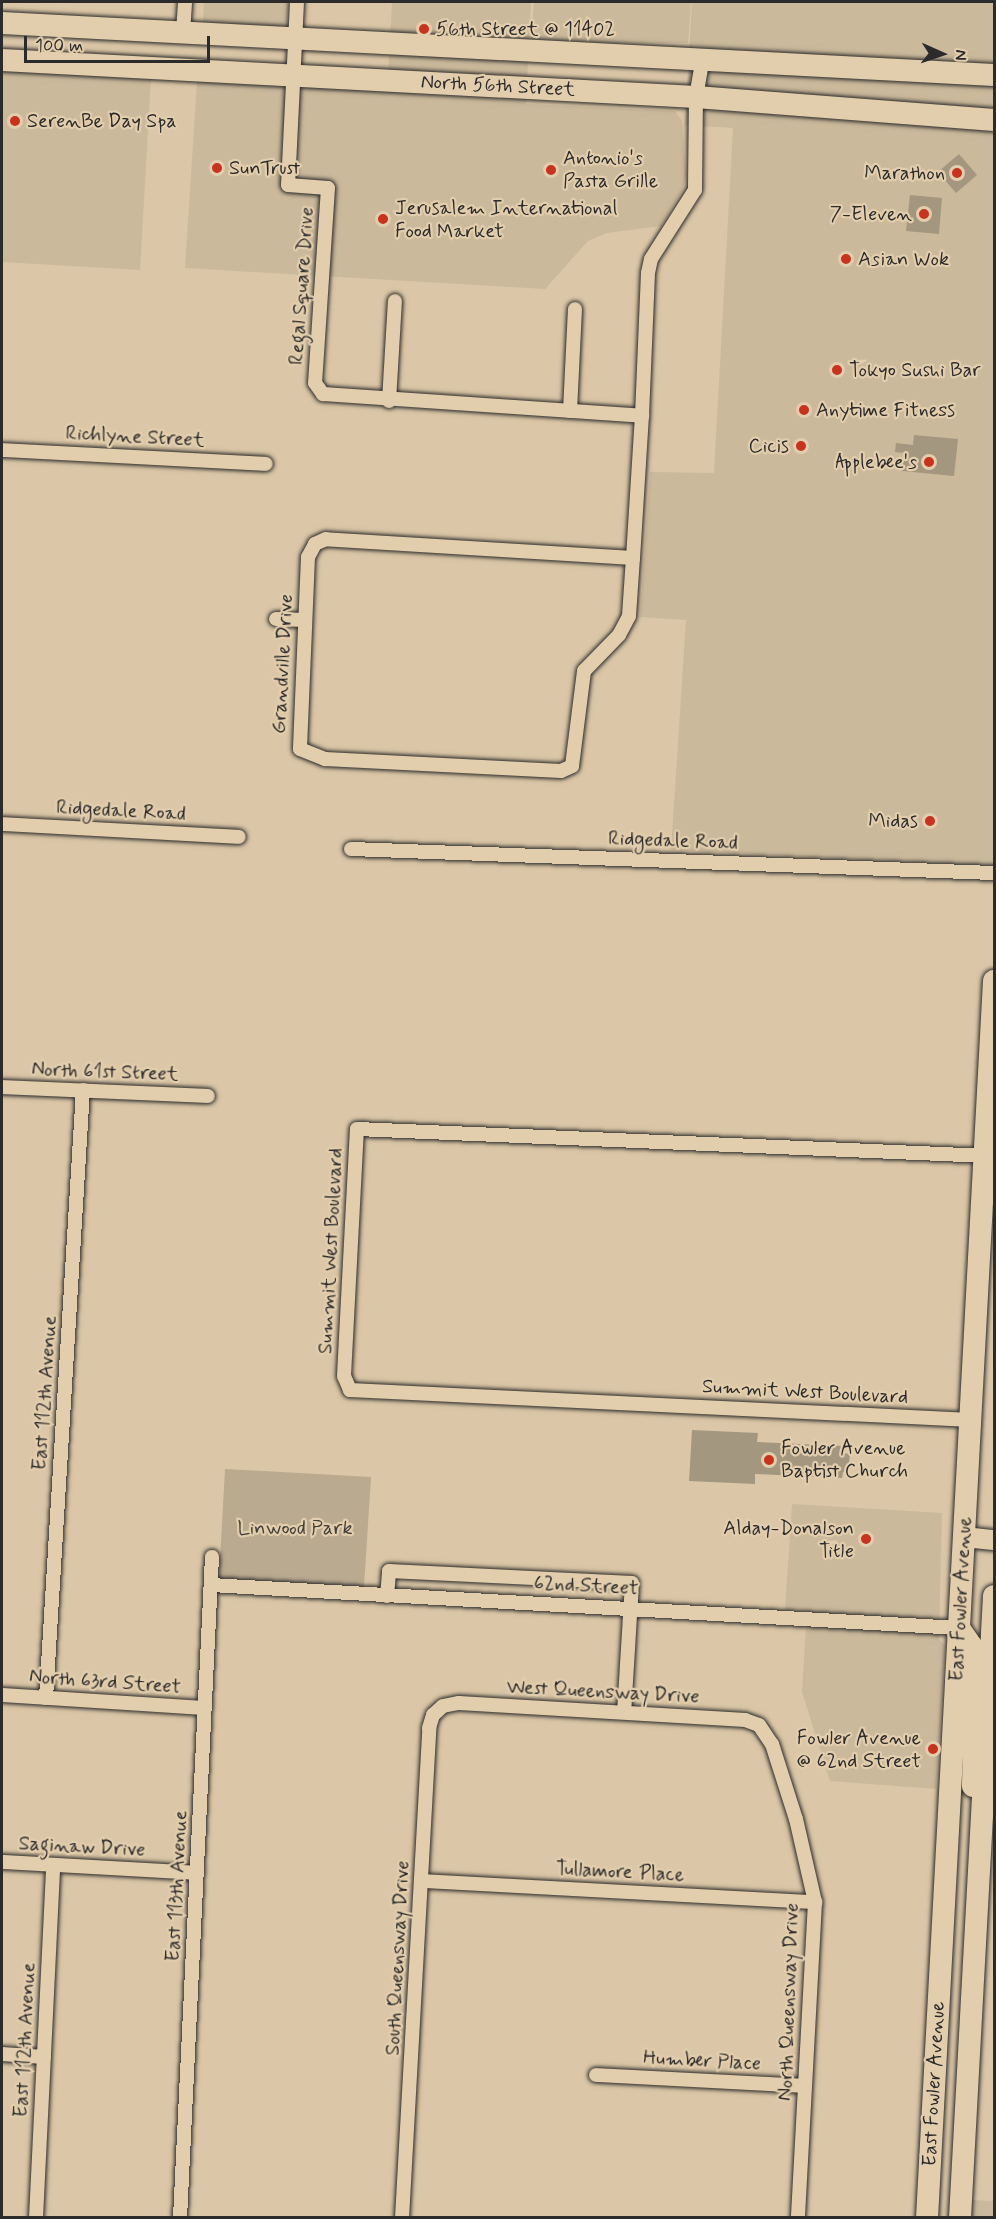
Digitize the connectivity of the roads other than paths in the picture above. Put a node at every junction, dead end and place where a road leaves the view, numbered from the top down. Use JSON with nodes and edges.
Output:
{"nodes":[{"id":1,"x":185,"y":2,"type":"edge"},
{"id":2,"x":297,"y":2,"type":"edge"},
{"id":3,"x":2,"y":23,"type":"edge"},
{"id":4,"x":183,"y":32,"type":"junction"},
{"id":5,"x":296,"y":38,"type":"junction"},
{"id":6,"x":703,"y":57,"type":"junction"},
{"id":7,"x":2,"y":60,"type":"edge"},
{"id":8,"x":294,"y":75,"type":"junction"},
{"id":9,"x":994,"y":75,"type":"edge"},
{"id":10,"x":696,"y":97,"type":"junction"},
{"id":11,"x":971,"y":118,"type":"junction"},
{"id":12,"x":994,"y":120,"type":"edge"},
{"id":13,"x":994,"y":129,"type":"edge"},
{"id":14,"x":395,"y":301,"type":"dead end"},
{"id":15,"x":575,"y":309,"type":"dead end"},
{"id":16,"x":389,"y":401,"type":"junction"},
{"id":17,"x":570,"y":411,"type":"junction"},
{"id":18,"x":642,"y":416,"type":"junction"},
{"id":19,"x":2,"y":450,"type":"edge"},
{"id":20,"x":266,"y":464,"type":"dead end"},
{"id":21,"x":633,"y":558,"type":"junction"},
{"id":22,"x":276,"y":619,"type":"dead end"},
{"id":23,"x":305,"y":620,"type":"junction"},
{"id":24,"x":2,"y":824,"type":"edge"},
{"id":25,"x":239,"y":837,"type":"dead end"},
{"id":26,"x":351,"y":849,"type":"dead end"},
{"id":27,"x":994,"y":873,"type":"edge"},
{"id":28,"x":994,"y":981,"type":"edge"},
{"id":29,"x":2,"y":1087,"type":"edge"},
{"id":30,"x":84,"y":1090,"type":"junction"},
{"id":31,"x":208,"y":1096,"type":"dead end"},
{"id":32,"x":990,"y":1156,"type":"edge"},
{"id":33,"x":971,"y":1420,"type":"junction"},
{"id":34,"x":964,"y":1537,"type":"junction"},
{"id":35,"x":994,"y":1539,"type":"edge"},
{"id":36,"x":212,"y":1557,"type":"dead end"},
{"id":37,"x":211,"y":1586,"type":"junction"},
{"id":38,"x":387,"y":1596,"type":"junction"},
{"id":39,"x":994,"y":1596,"type":"edge"},
{"id":40,"x":631,"y":1607,"type":"junction"},
{"id":41,"x":959,"y":1628,"type":"junction"},
{"id":42,"x":2,"y":1695,"type":"edge"},
{"id":43,"x":46,"y":1698,"type":"junction"},
{"id":44,"x":443,"y":1706,"type":"joint"},
{"id":45,"x":205,"y":1708,"type":"junction"},
{"id":46,"x":624,"y":1712,"type":"junction"},
{"id":47,"x":759,"y":1725,"type":"joint"},
{"id":48,"x":2,"y":1862,"type":"edge"},
{"id":49,"x":53,"y":1865,"type":"junction"},
{"id":50,"x":197,"y":1873,"type":"junction"},
{"id":51,"x":423,"y":1881,"type":"junction"},
{"id":52,"x":981,"y":1898,"type":"junction"},
{"id":53,"x":815,"y":1902,"type":"junction"},
{"id":54,"x":2,"y":2054,"type":"edge"},
{"id":55,"x":44,"y":2057,"type":"junction"},
{"id":56,"x":596,"y":2075,"type":"dead end"},
{"id":57,"x":805,"y":2086,"type":"junction"},
{"id":58,"x":36,"y":2217,"type":"edge"},
{"id":59,"x":180,"y":2217,"type":"edge"},
{"id":60,"x":402,"y":2217,"type":"edge"},
{"id":61,"x":798,"y":2217,"type":"edge"},
{"id":62,"x":927,"y":2217,"type":"edge"},
{"id":63,"x":960,"y":2217,"type":"edge"}],
"edges":[{"from":1,"to":4,"type":"street"},
{"from":2,"to":5,"type":"street"},
{"from":3,"to":4,"type":"main road","name":"North 56th Street"},
{"from":4,"to":5,"type":"main road","name":"North 56th Street"},
{"from":5,"to":6,"type":"main road","name":"North 56th Street"},
{"from":5,"to":8,"type":"street"},
{"from":6,"to":9,"type":"main road","name":"North 56th Street"},
{"from":6,"to":10,"type":"street","name":"Grandville Drive"},
{"from":7,"to":8,"type":"main road","name":"North 56th Street"},
{"from":8,"to":10,"type":"main road","name":"North 56th Street"},
{"from":8,"to":16,"type":"street","name":"Regal Square Drive"},
{"from":10,"to":11,"type":"main road","name":"North 56th Street"},
{"from":10,"to":18,"type":"street","name":"Grandville Drive"},
{"from":11,"to":12,"type":"main road","name":"North 56th Street"},
{"from":11,"to":13,"type":"main road"},
{"from":14,"to":16,"type":"street"},
{"from":15,"to":17,"type":"street"},
{"from":16,"to":17,"type":"street","name":"Regal Square Drive"},
{"from":17,"to":18,"type":"street","name":"Regal Square Drive"},
{"from":18,"to":21,"type":"street","name":"Grandville Drive"},
{"from":19,"to":20,"type":"street","name":"Richlyne Street"},
{"from":21,"to":23,"type":"street","name":"Grandville Drive"},
{"from":21,"to":23,"type":"street","name":"Grandville Drive"},
{"from":22,"to":23,"type":"street"},
{"from":24,"to":25,"type":"street","name":"Ridgedale Road"},
{"from":26,"to":27,"type":"street","name":"Ridgedale Road"},
{"from":28,"to":32,"type":"main road","name":"East Fowler Avenue"},
{"from":29,"to":30,"type":"street","name":"North 61st Street"},
{"from":30,"to":31,"type":"street","name":"North 61st Street"},
{"from":30,"to":43,"type":"street","name":"East 112th Avenue"},
{"from":32,"to":33,"type":"main road","name":"East Fowler Avenue"},
{"from":32,"to":33,"type":"street","name":"Summit West Boulevard"},
{"from":33,"to":34,"type":"main road","name":"East Fowler Avenue"},
{"from":34,"to":35,"type":"street"},
{"from":34,"to":41,"type":"main road","name":"East Fowler Avenue"},
{"from":36,"to":37,"type":"street","name":"East 113th Avenue"},
{"from":37,"to":38,"type":"street","name":"62nd Street"},
{"from":37,"to":45,"type":"street","name":"East 113th Avenue"},
{"from":38,"to":40,"type":"street","name":"62nd Street"},
{"from":38,"to":40,"type":"street"},
{"from":39,"to":52,"type":"main road","name":"East Fowler Avenue"},
{"from":40,"to":41,"type":"street","name":"62nd Street"},
{"from":40,"to":46,"type":"street"},
{"from":41,"to":52,"type":"main road"},
{"from":41,"to":62,"type":"main road","name":"East Fowler Avenue"},
{"from":42,"to":43,"type":"street","name":"North 63rd Street"},
{"from":43,"to":45,"type":"street","name":"North 63rd Street"},
{"from":44,"to":46,"type":"street","name":"West Queensway Drive"},
{"from":44,"to":51,"type":"street","name":"South Queensway Drive"},
{"from":45,"to":50,"type":"street","name":"East 113th Avenue"},
{"from":46,"to":47,"type":"street","name":"West Queensway Drive"},
{"from":47,"to":53,"type":"street","name":"North Queensway Drive"},
{"from":48,"to":49,"type":"street","name":"Saginaw Drive"},
{"from":49,"to":50,"type":"street","name":"Saginaw Drive"},
{"from":49,"to":55,"type":"street","name":"East 112th Avenue"},
{"from":50,"to":59,"type":"street","name":"East 113th Avenue"},
{"from":51,"to":53,"type":"street","name":"Tullamore Place"},
{"from":51,"to":60,"type":"street","name":"South Queensway Drive"},
{"from":52,"to":63,"type":"main road","name":"East Fowler Avenue"},
{"from":53,"to":57,"type":"street","name":"North Queensway Drive"},
{"from":54,"to":55,"type":"street"},
{"from":55,"to":58,"type":"street","name":"East 112th Avenue"},
{"from":56,"to":57,"type":"street","name":"Humber Place"},
{"from":57,"to":61,"type":"street","name":"North Queensway Drive"}]}
